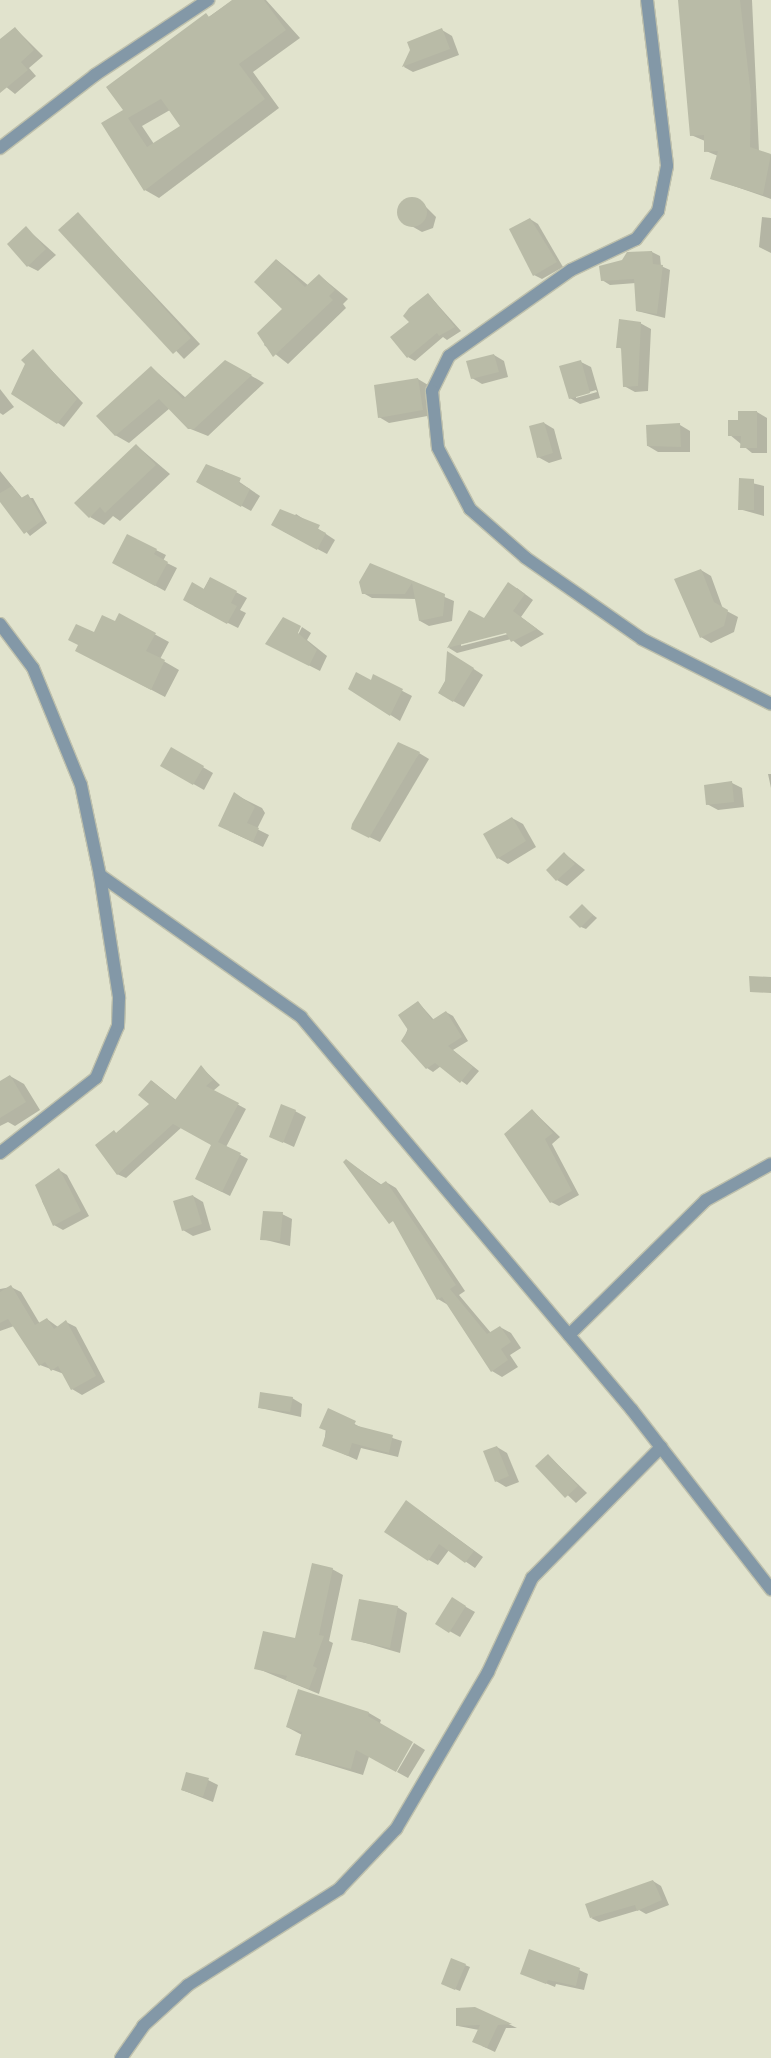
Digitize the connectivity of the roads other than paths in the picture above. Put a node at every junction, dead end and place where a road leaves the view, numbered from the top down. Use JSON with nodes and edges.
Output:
{"nodes":[{"id":1,"x":208,"y":0,"type":"edge"},
{"id":2,"x":647,"y":0,"type":"edge"},
{"id":3,"x":0,"y":148,"type":"edge"},
{"id":4,"x":0,"y":624,"type":"edge"},
{"id":5,"x":771,"y":704,"type":"edge"},
{"id":6,"x":100,"y":875,"type":"junction"},
{"id":7,"x":0,"y":1153,"type":"edge"},
{"id":8,"x":771,"y":1164,"type":"edge"},
{"id":9,"x":570,"y":1336,"type":"junction"},
{"id":10,"x":661,"y":1447,"type":"junction"},
{"id":11,"x":771,"y":1589,"type":"edge"},
{"id":12,"x":121,"y":2058,"type":"edge"}],
"edges":[{"from":1,"to":3,"type":"street"},
{"from":2,"to":5,"type":"street"},
{"from":4,"to":6,"type":"street"},
{"from":6,"to":7,"type":"street"},
{"from":6,"to":9,"type":"street"},
{"from":8,"to":9,"type":"street"},
{"from":9,"to":10,"type":"street"},
{"from":10,"to":11,"type":"street"},
{"from":10,"to":12,"type":"street"}]}
